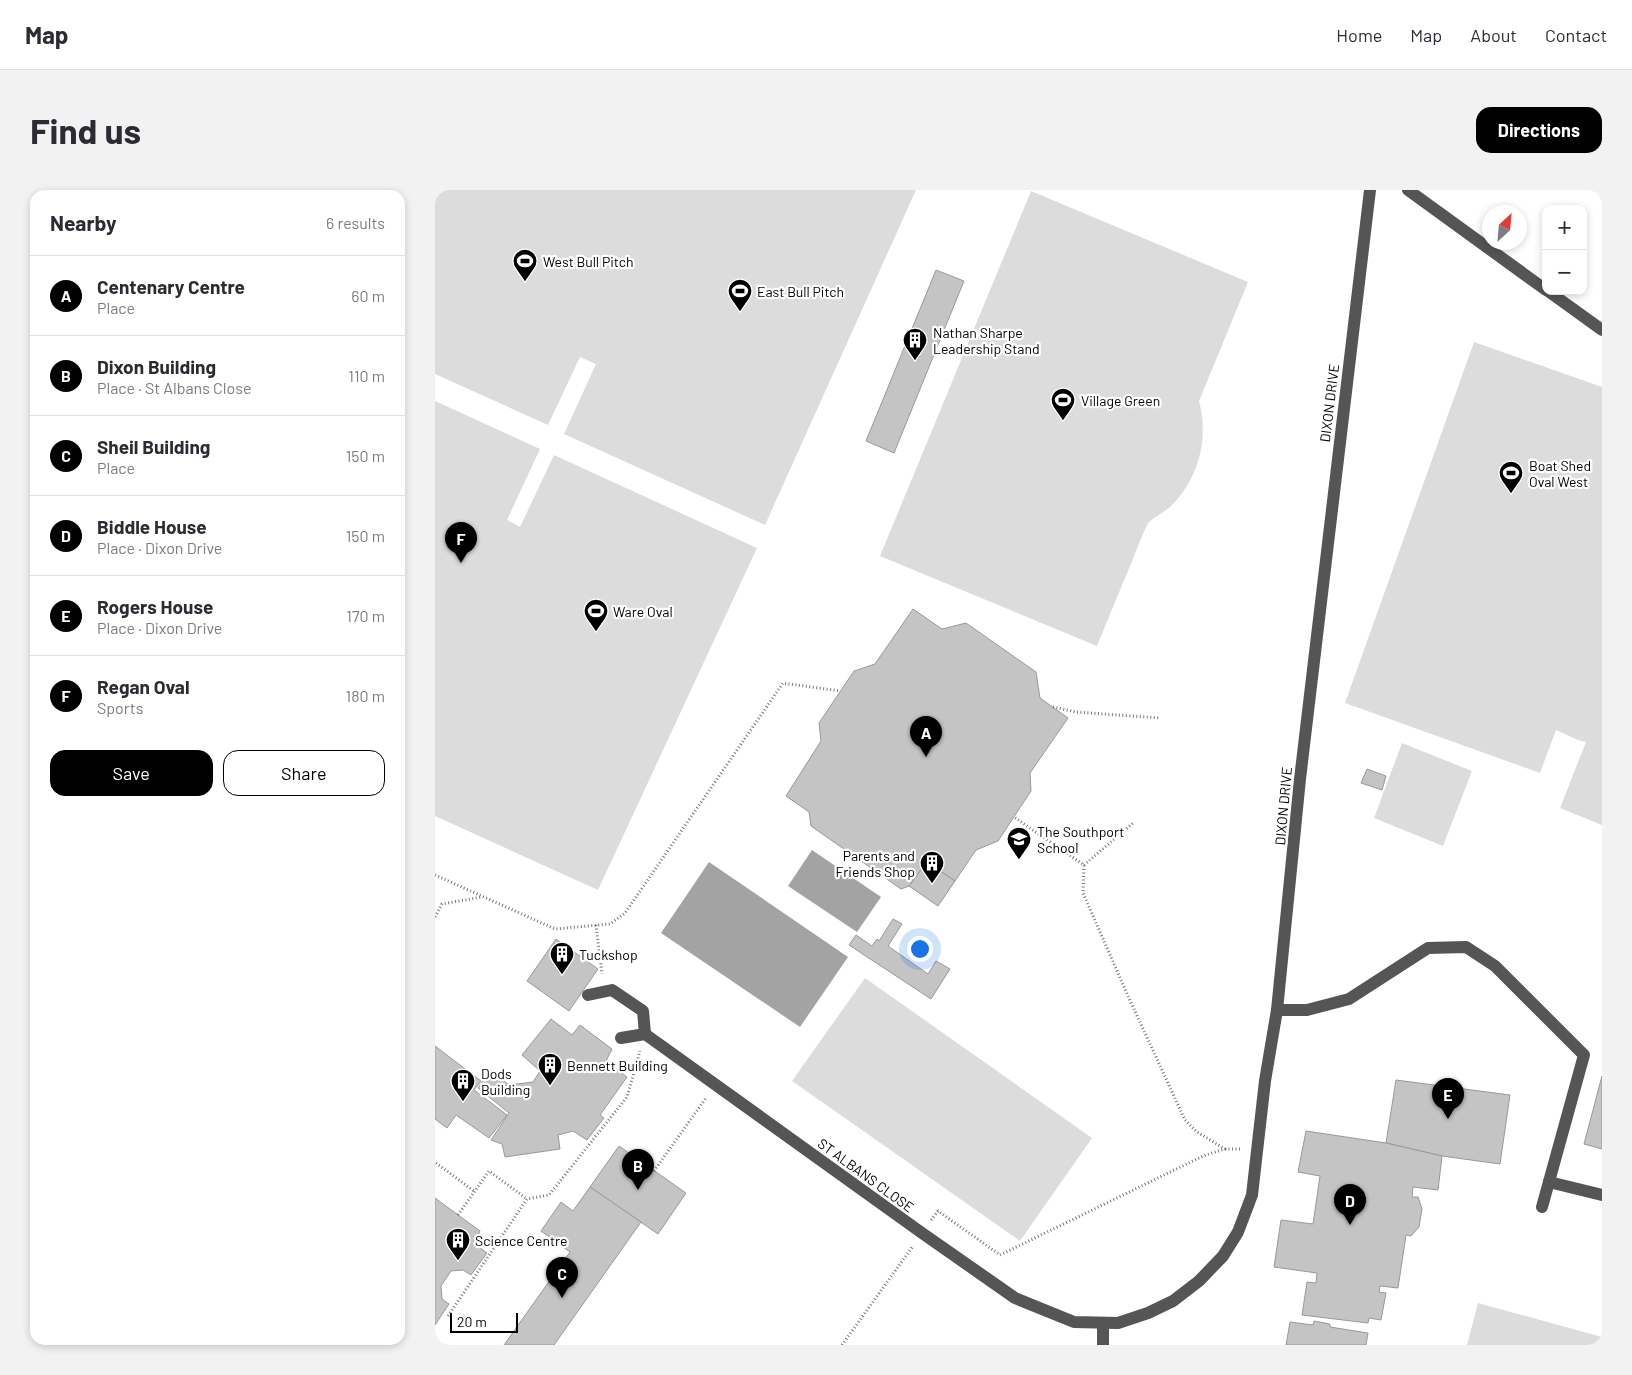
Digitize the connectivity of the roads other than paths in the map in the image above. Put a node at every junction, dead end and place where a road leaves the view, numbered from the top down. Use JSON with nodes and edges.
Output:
{"nodes":[{"id":1,"x":1370,"y":190,"type":"edge"},
{"id":2,"x":1408,"y":190,"type":"edge"},
{"id":3,"x":1542,"y":286,"type":"edge"},
{"id":4,"x":1554,"y":295,"type":"edge"},
{"id":5,"x":1602,"y":330,"type":"edge"},
{"id":6,"x":588,"y":995,"type":"dead end"},
{"id":7,"x":1277,"y":1010,"type":"junction"},
{"id":8,"x":645,"y":1034,"type":"junction"},
{"id":9,"x":621,"y":1038,"type":"dead end"},
{"id":10,"x":1549,"y":1182,"type":"junction"},
{"id":11,"x":1602,"y":1195,"type":"edge"},
{"id":12,"x":1542,"y":1207,"type":"dead end"},
{"id":13,"x":1103,"y":1324,"type":"junction"},
{"id":14,"x":1103,"y":1345,"type":"edge"}],
"edges":[{"from":1,"to":7,"type":"street","name":"DIXON DRIVE"},
{"from":2,"to":3,"type":"street"},
{"from":4,"to":5,"type":"street"},
{"from":6,"to":8,"type":"street"},
{"from":7,"to":10,"type":"street"},
{"from":7,"to":13,"type":"street","name":"DIXON DRIVE"},
{"from":8,"to":9,"type":"street"},
{"from":8,"to":13,"type":"street","name":"ST ALBANS CLOSE"},
{"from":10,"to":11,"type":"street"},
{"from":10,"to":12,"type":"street"},
{"from":13,"to":14,"type":"street"}]}
